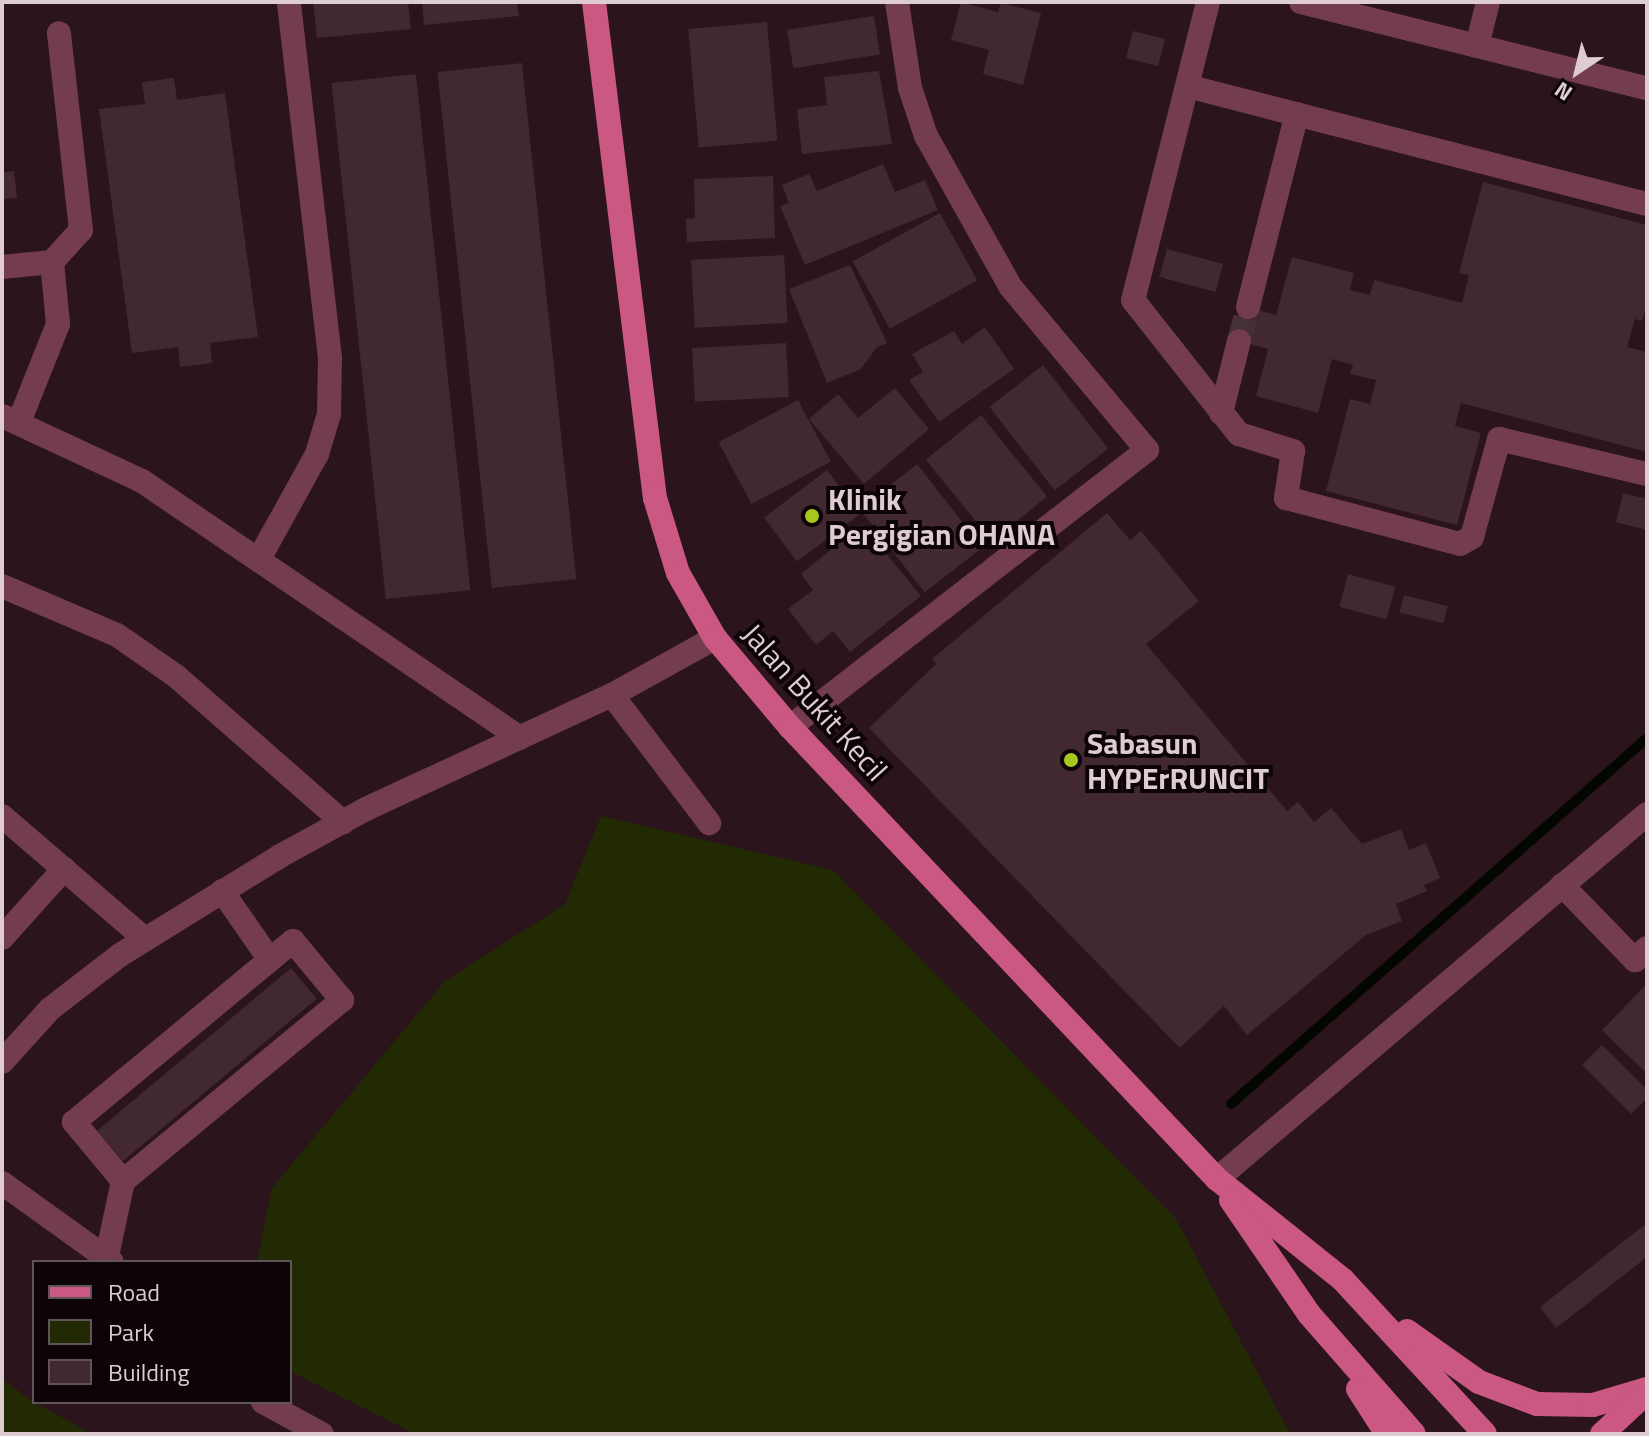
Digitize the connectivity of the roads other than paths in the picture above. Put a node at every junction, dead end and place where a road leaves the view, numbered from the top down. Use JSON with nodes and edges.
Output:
{"nodes":[{"id":1,"x":289,"y":2,"type":"edge"},
{"id":2,"x":594,"y":2,"type":"edge"},
{"id":3,"x":897,"y":2,"type":"edge"},
{"id":4,"x":1208,"y":2,"type":"edge"},
{"id":5,"x":1301,"y":2,"type":"edge"},
{"id":6,"x":1488,"y":2,"type":"edge"},
{"id":7,"x":59,"y":33,"type":"dead end"},
{"id":8,"x":1477,"y":46,"type":"junction"},
{"id":9,"x":1187,"y":86,"type":"junction"},
{"id":10,"x":1647,"y":88,"type":"edge"},
{"id":11,"x":1297,"y":114,"type":"junction"},
{"id":12,"x":1647,"y":204,"type":"edge"},
{"id":13,"x":52,"y":262,"type":"junction"},
{"id":14,"x":2,"y":267,"type":"edge"},
{"id":15,"x":1248,"y":307,"type":"tunnel mouth"},
{"id":16,"x":1239,"y":341,"type":"tunnel mouth"},
{"id":17,"x":1221,"y":413,"type":"junction"},
{"id":18,"x":10,"y":419,"type":"edge"},
{"id":19,"x":1647,"y":474,"type":"edge"},
{"id":20,"x":260,"y":557,"type":"junction"},
{"id":21,"x":2,"y":586,"type":"edge"},
{"id":22,"x":715,"y":638,"type":"junction"},
{"id":23,"x":612,"y":695,"type":"junction"},
{"id":24,"x":790,"y":727,"type":"junction"},
{"id":25,"x":520,"y":738,"type":"junction"},
{"id":26,"x":1647,"y":814,"type":"edge"},
{"id":27,"x":2,"y":816,"type":"edge"},
{"id":28,"x":343,"y":822,"type":"junction"},
{"id":29,"x":709,"y":823,"type":"dead end"},
{"id":30,"x":64,"y":869,"type":"junction"},
{"id":31,"x":1562,"y":885,"type":"junction"},
{"id":32,"x":222,"y":891,"type":"junction"},
{"id":33,"x":2,"y":938,"type":"edge"},
{"id":34,"x":145,"y":939,"type":"junction"},
{"id":35,"x":1647,"y":948,"type":"edge"},
{"id":36,"x":270,"y":960,"type":"junction"},
{"id":37,"x":2,"y":1062,"type":"edge"},
{"id":38,"x":1217,"y":1179,"type":"junction"},
{"id":39,"x":123,"y":1181,"type":"junction"},
{"id":40,"x":2,"y":1183,"type":"edge"},
{"id":41,"x":109,"y":1259,"type":"edge"},
{"id":42,"x":1343,"y":1280,"type":"junction"},
{"id":43,"x":1309,"y":1314,"type":"junction"},
{"id":44,"x":1647,"y":1391,"type":"edge"},
{"id":45,"x":267,"y":1404,"type":"edge"},
{"id":46,"x":1376,"y":1428,"type":"edge"},
{"id":47,"x":322,"y":1434,"type":"edge"},
{"id":48,"x":1414,"y":1434,"type":"edge"},
{"id":49,"x":1485,"y":1434,"type":"edge"},
{"id":50,"x":1602,"y":1434,"type":"edge"}],
"edges":[{"from":1,"to":20,"type":"street"},
{"from":2,"to":22,"type":"main road","name":"Jalan Bukit Kecil"},
{"from":3,"to":24,"type":"street"},
{"from":4,"to":9,"type":"street"},
{"from":5,"to":8,"type":"street"},
{"from":6,"to":8,"type":"street"},
{"from":7,"to":13,"type":"street"},
{"from":8,"to":10,"type":"street"},
{"from":9,"to":11,"type":"street"},
{"from":9,"to":17,"type":"street"},
{"from":11,"to":12,"type":"street"},
{"from":11,"to":15,"type":"street"},
{"from":13,"to":14,"type":"street"},
{"from":13,"to":18,"type":"street"},
{"from":16,"to":17,"type":"street"},
{"from":17,"to":19,"type":"street"},
{"from":18,"to":20,"type":"street"},
{"from":20,"to":25,"type":"street"},
{"from":21,"to":28,"type":"street"},
{"from":22,"to":23,"type":"street"},
{"from":22,"to":24,"type":"main road","name":"Jalan Bukit Kecil"},
{"from":23,"to":25,"type":"street"},
{"from":23,"to":29,"type":"street"},
{"from":24,"to":38,"type":"main road","name":"Jalan Bukit Kecil"},
{"from":25,"to":28,"type":"street"},
{"from":26,"to":31,"type":"street"},
{"from":27,"to":30,"type":"street"},
{"from":28,"to":32,"type":"street"},
{"from":30,"to":33,"type":"street"},
{"from":30,"to":34,"type":"street"},
{"from":31,"to":35,"type":"street"},
{"from":31,"to":38,"type":"street"},
{"from":32,"to":34,"type":"street"},
{"from":32,"to":36,"type":"street"},
{"from":34,"to":37,"type":"street"},
{"from":36,"to":39,"type":"street"},
{"from":36,"to":39,"type":"street"},
{"from":38,"to":42,"type":"main road"},
{"from":38,"to":43,"type":"main road"},
{"from":39,"to":41,"type":"street"},
{"from":40,"to":41,"type":"street"},
{"from":42,"to":44,"type":"main road"},
{"from":42,"to":49,"type":"main road"},
{"from":43,"to":46,"type":"main road"},
{"from":43,"to":48,"type":"main road"},
{"from":44,"to":50,"type":"main road"},
{"from":45,"to":47,"type":"street"}]}
